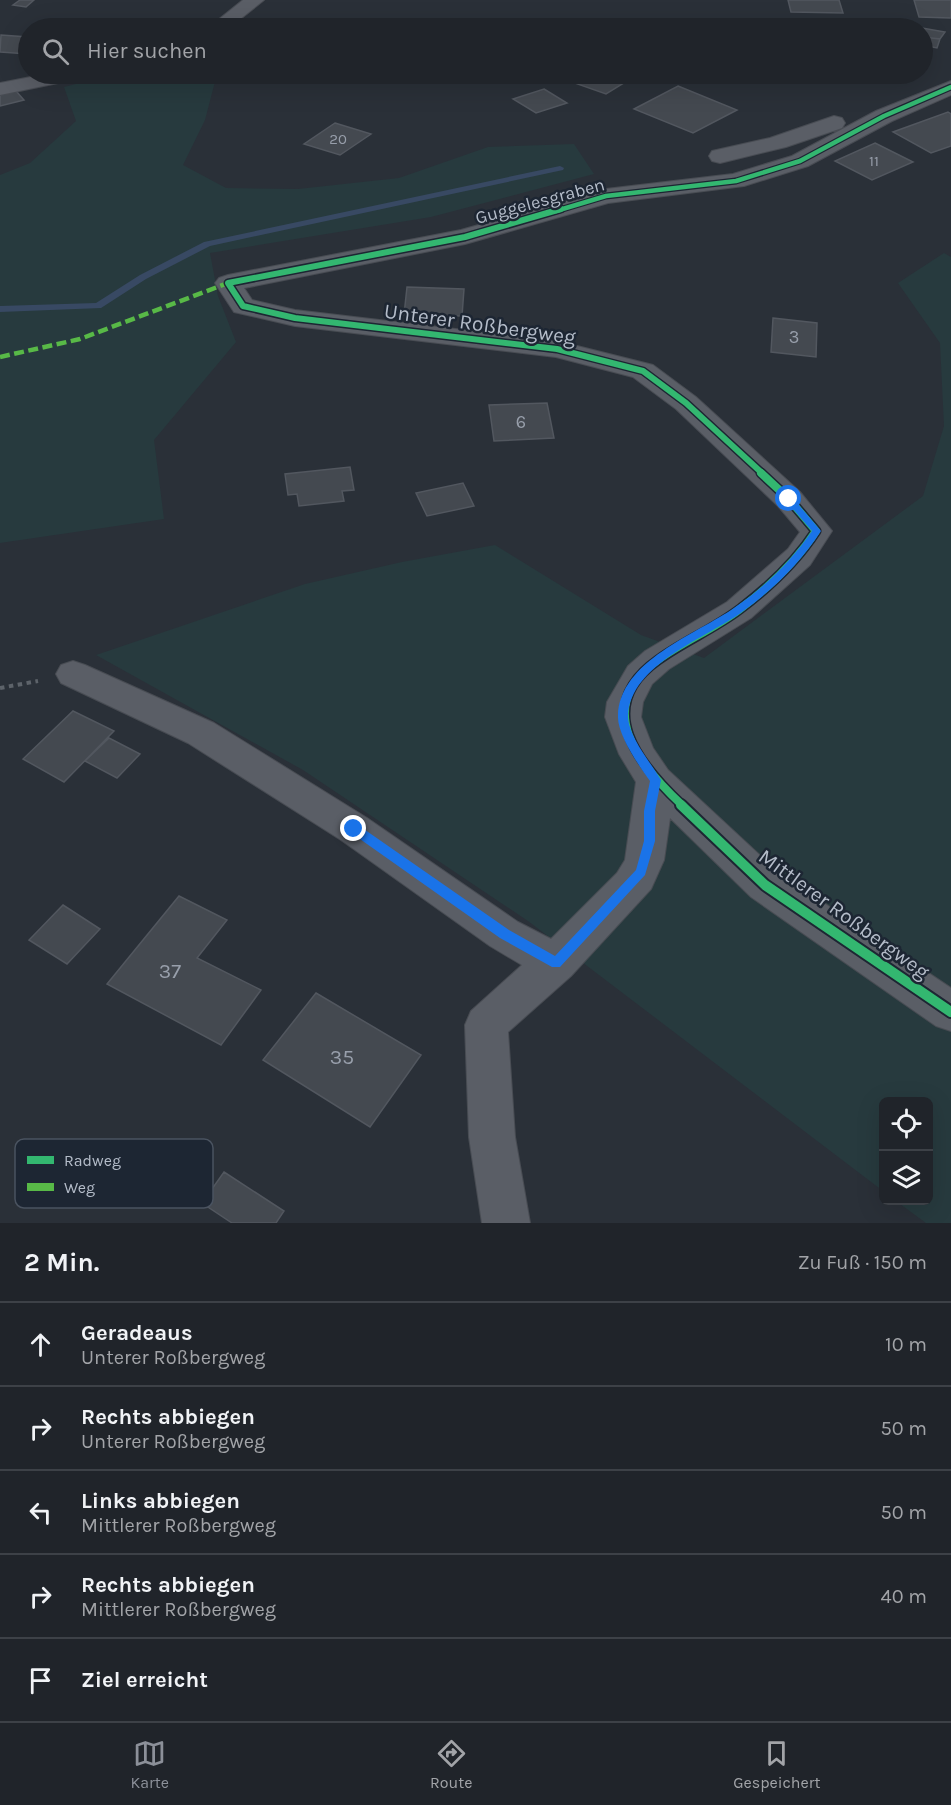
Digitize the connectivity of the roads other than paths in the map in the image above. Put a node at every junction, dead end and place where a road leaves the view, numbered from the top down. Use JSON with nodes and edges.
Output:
{"nodes":[{"id":1,"x":255,"y":0,"type":"edge"},
{"id":2,"x":231,"y":18,"type":"edge"},
{"id":3,"x":951,"y":72,"type":"edge"},
{"id":4,"x":933,"y":80,"type":"edge"},
{"id":5,"x":25,"y":84,"type":"edge"},
{"id":6,"x":924,"y":84,"type":"edge"},
{"id":7,"x":951,"y":87,"type":"edge"},
{"id":8,"x":0,"y":89,"type":"edge"},
{"id":9,"x":720,"y":156,"type":"dead end"},
{"id":10,"x":228,"y":283,"type":"joint"},
{"id":11,"x":73,"y":674,"type":"dead end"},
{"id":12,"x":627,"y":698,"type":"joint"},
{"id":13,"x":655,"y":780,"type":"junction"},
{"id":14,"x":556,"y":963,"type":"junction"},
{"id":15,"x":951,"y":1012,"type":"edge"},
{"id":16,"x":506,"y":1223,"type":"edge"}],
"edges":[{"from":1,"to":2,"type":"street"},
{"from":3,"to":4,"type":"street"},
{"from":5,"to":8,"type":"street"},
{"from":6,"to":9,"type":"street"},
{"from":7,"to":10,"type":"street","name":"Guggelesgraben"},
{"from":10,"to":12,"type":"street","name":"Unterer Roßbergweg"},
{"from":11,"to":14,"type":"street"},
{"from":12,"to":13,"type":"street","name":"Mittlerer Roßbergweg"},
{"from":13,"to":14,"type":"street"},
{"from":13,"to":15,"type":"street","name":"Mittlerer Roßbergweg"},
{"from":14,"to":16,"type":"street"}]}
